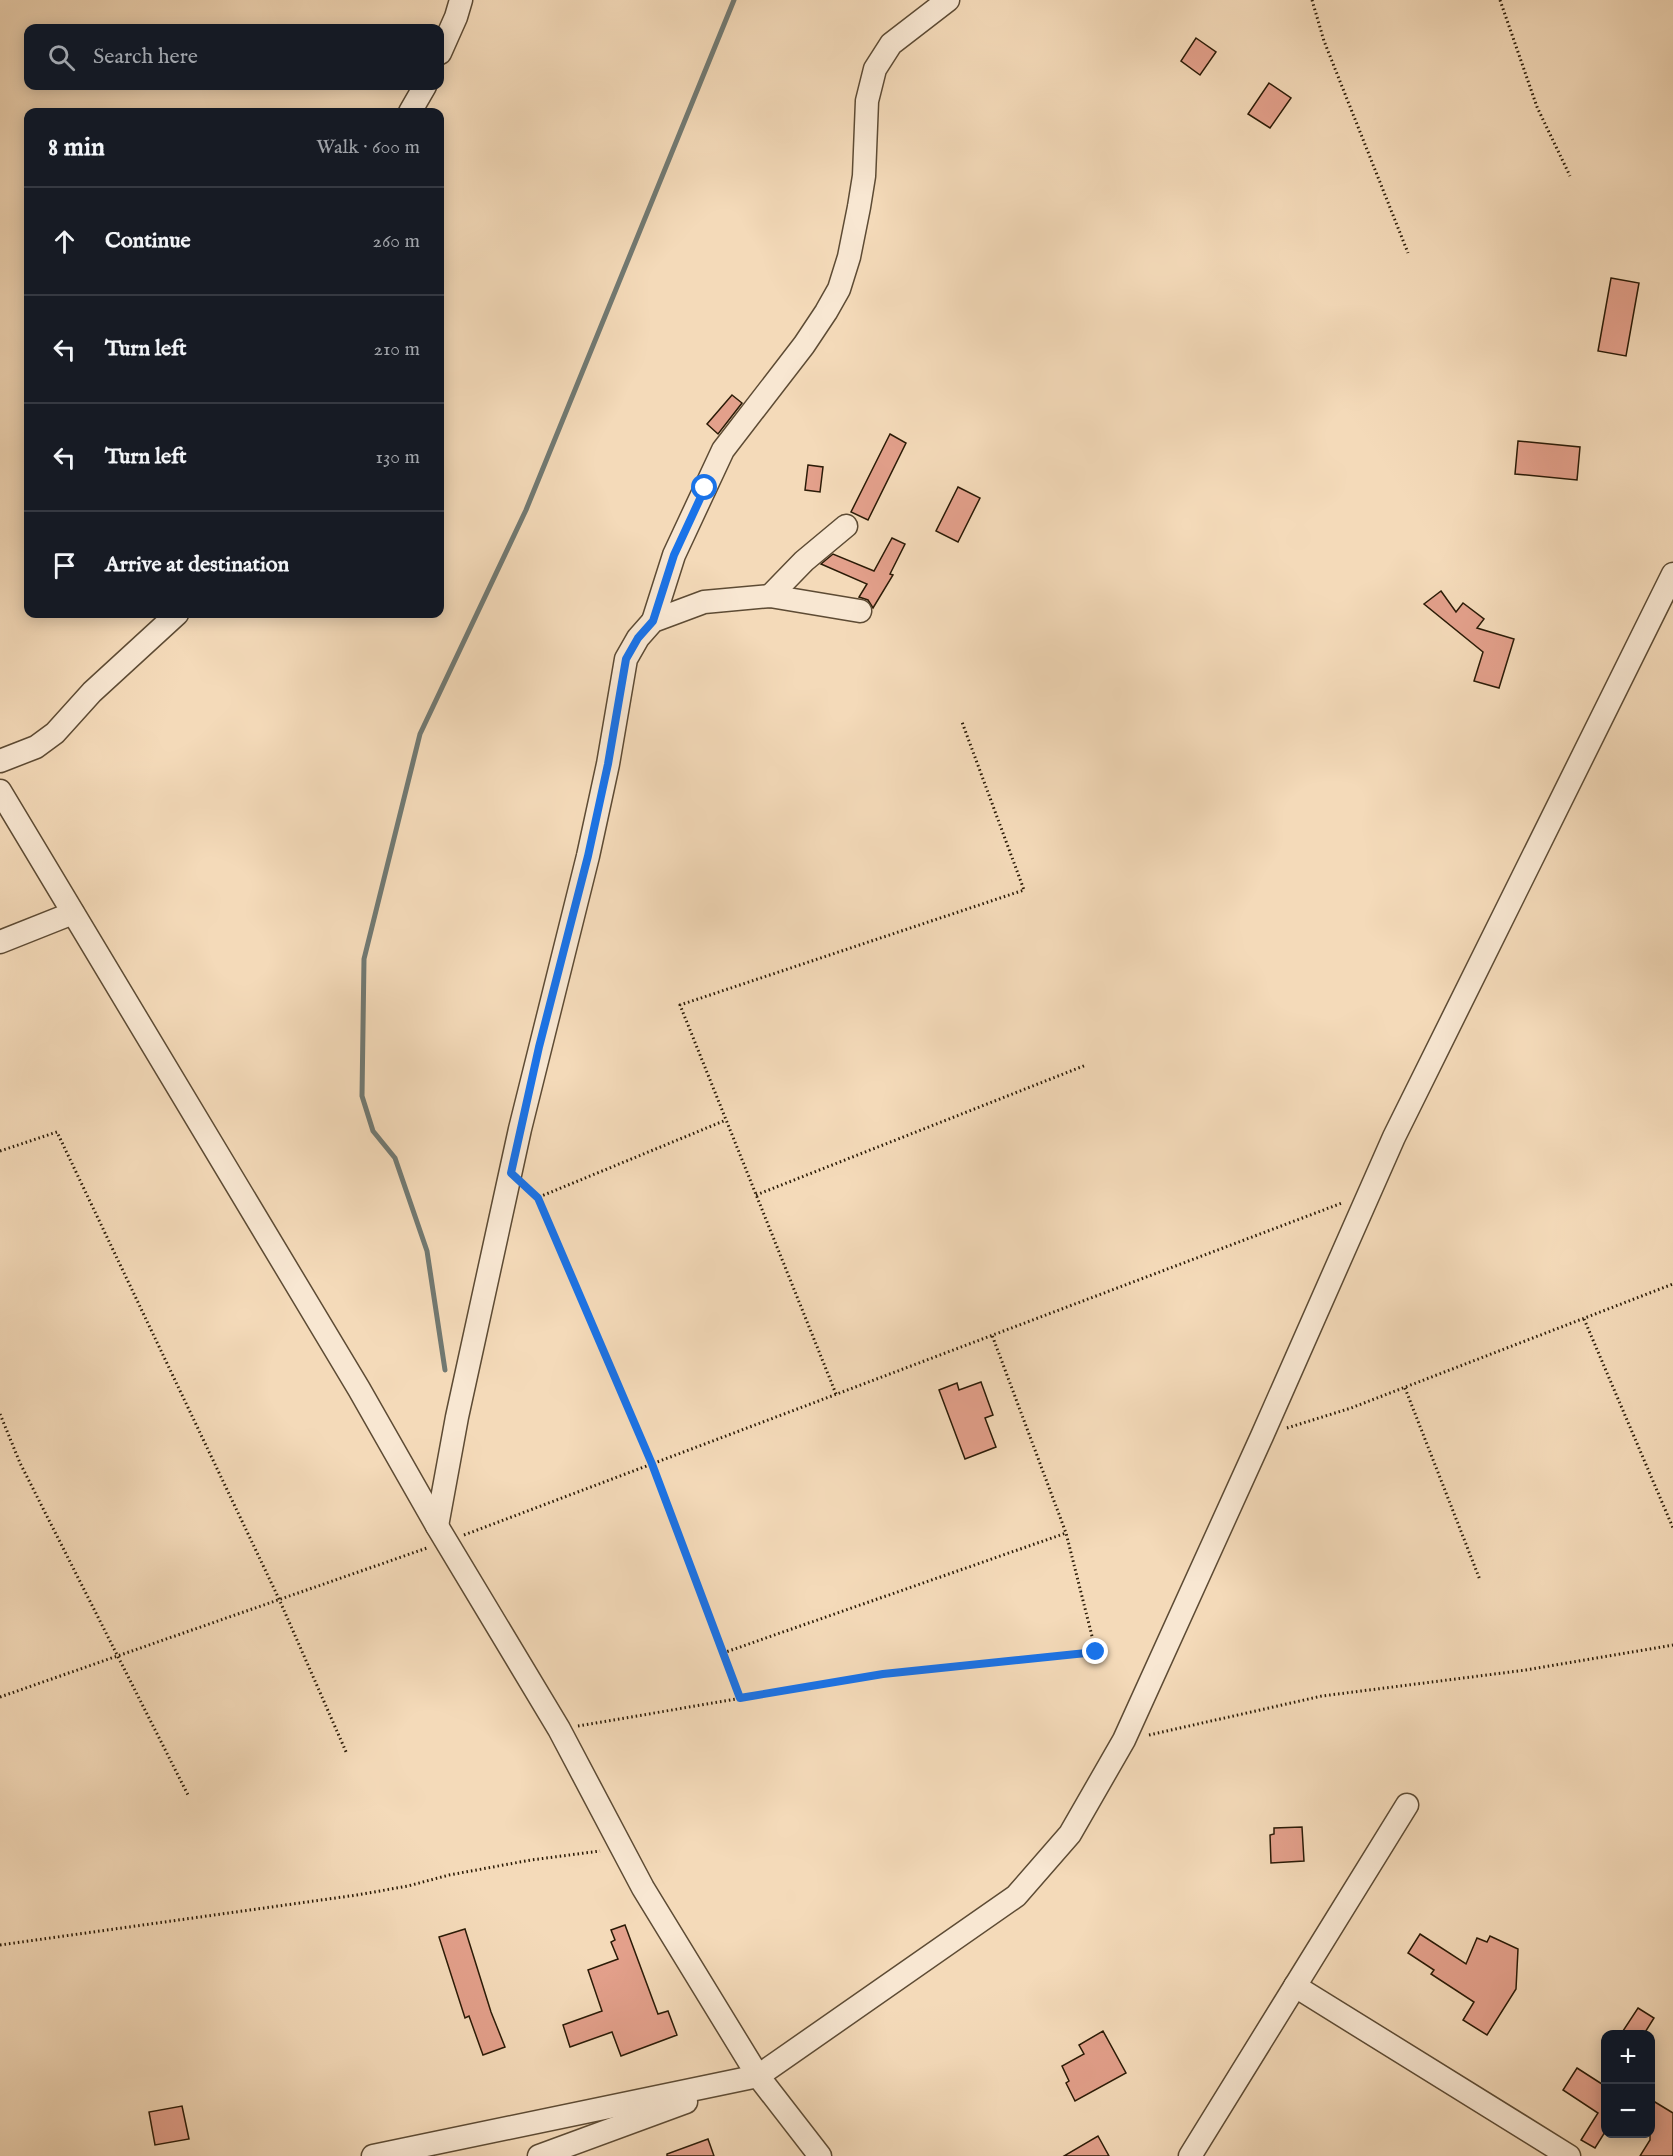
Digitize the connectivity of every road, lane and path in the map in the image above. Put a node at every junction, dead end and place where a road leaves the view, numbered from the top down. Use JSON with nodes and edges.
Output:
{"nodes":[{"id":1,"x":461,"y":0,"type":"edge"},
{"id":2,"x":948,"y":0,"type":"edge"},
{"id":3,"x":1312,"y":0,"type":"edge"},
{"id":4,"x":1500,"y":0,"type":"edge"},
{"id":5,"x":444,"y":44,"type":"edge"},
{"id":6,"x":423,"y":90,"type":"edge"},
{"id":7,"x":412,"y":108,"type":"edge"},
{"id":8,"x":1570,"y":176,"type":"dead end"},
{"id":9,"x":1408,"y":253,"type":"dead end"},
{"id":10,"x":846,"y":526,"type":"dead end"},
{"id":11,"x":1673,"y":574,"type":"edge"},
{"id":12,"x":771,"y":596,"type":"junction"},
{"id":13,"x":860,"y":611,"type":"dead end"},
{"id":14,"x":173,"y":618,"type":"edge"},
{"id":15,"x":653,"y":621,"type":"junction"},
{"id":16,"x":962,"y":722,"type":"dead end"},
{"id":17,"x":0,"y":761,"type":"edge"},
{"id":18,"x":0,"y":791,"type":"edge"},
{"id":19,"x":73,"y":913,"type":"junction"},
{"id":20,"x":0,"y":942,"type":"edge"},
{"id":21,"x":1086,"y":1065,"type":"dead end"},
{"id":22,"x":726,"y":1120,"type":"junction"},
{"id":23,"x":0,"y":1151,"type":"edge"},
{"id":24,"x":511,"y":1173,"type":"junction"},
{"id":25,"x":1369,"y":1193,"type":"junction"},
{"id":26,"x":756,"y":1195,"type":"junction"},
{"id":27,"x":538,"y":1198,"type":"junction"},
{"id":28,"x":1673,"y":1284,"type":"edge"},
{"id":29,"x":1584,"y":1319,"type":"junction"},
{"id":30,"x":992,"y":1335,"type":"junction"},
{"id":31,"x":1405,"y":1388,"type":"junction"},
{"id":32,"x":836,"y":1394,"type":"junction"},
{"id":33,"x":0,"y":1414,"type":"edge"},
{"id":34,"x":1262,"y":1436,"type":"junction"},
{"id":35,"x":652,"y":1464,"type":"junction"},
{"id":36,"x":1673,"y":1528,"type":"edge"},
{"id":37,"x":1066,"y":1533,"type":"junction"},
{"id":38,"x":442,"y":1534,"type":"junction"},
{"id":39,"x":1480,"y":1580,"type":"dead end"},
{"id":40,"x":279,"y":1599,"type":"junction"},
{"id":41,"x":1673,"y":1645,"type":"edge"},
{"id":42,"x":723,"y":1653,"type":"junction"},
{"id":43,"x":117,"y":1656,"type":"junction"},
{"id":44,"x":0,"y":1697,"type":"edge"},
{"id":45,"x":740,"y":1698,"type":"junction"},
{"id":46,"x":559,"y":1729,"type":"junction"},
{"id":47,"x":1124,"y":1740,"type":"junction"},
{"id":48,"x":347,"y":1754,"type":"dead end"},
{"id":49,"x":188,"y":1795,"type":"dead end"},
{"id":50,"x":1407,"y":1805,"type":"dead end"},
{"id":51,"x":622,"y":1848,"type":"junction"},
{"id":52,"x":0,"y":1945,"type":"edge"},
{"id":53,"x":1295,"y":1986,"type":"junction"},
{"id":54,"x":758,"y":2076,"type":"junction"},
{"id":55,"x":373,"y":2156,"type":"edge"},
{"id":56,"x":539,"y":2156,"type":"edge"},
{"id":57,"x":820,"y":2156,"type":"edge"},
{"id":58,"x":1191,"y":2156,"type":"edge"},
{"id":59,"x":1569,"y":2156,"type":"edge"}],
"edges":[{"from":1,"to":5,"type":"street"},
{"from":2,"to":15,"type":"street"},
{"from":3,"to":9,"type":"path"},
{"from":4,"to":8,"type":"path"},
{"from":6,"to":7,"type":"street"},
{"from":10,"to":12,"type":"street"},
{"from":11,"to":25,"type":"street"},
{"from":12,"to":13,"type":"street"},
{"from":12,"to":15,"type":"street"},
{"from":14,"to":17,"type":"street"},
{"from":15,"to":24,"type":"street"},
{"from":16,"to":22,"type":"path"},
{"from":18,"to":19,"type":"street"},
{"from":19,"to":20,"type":"street"},
{"from":19,"to":38,"type":"street"},
{"from":21,"to":26,"type":"path"},
{"from":22,"to":26,"type":"path"},
{"from":22,"to":27,"type":"path"},
{"from":23,"to":40,"type":"path"},
{"from":24,"to":27,"type":"path"},
{"from":24,"to":38,"type":"street"},
{"from":25,"to":30,"type":"path"},
{"from":25,"to":34,"type":"street"},
{"from":26,"to":32,"type":"path"},
{"from":27,"to":35,"type":"path"},
{"from":28,"to":29,"type":"path"},
{"from":29,"to":31,"type":"path"},
{"from":29,"to":36,"type":"path"},
{"from":30,"to":32,"type":"path"},
{"from":30,"to":37,"type":"path"},
{"from":31,"to":34,"type":"path"},
{"from":31,"to":39,"type":"path"},
{"from":32,"to":35,"type":"path"},
{"from":33,"to":43,"type":"path"},
{"from":34,"to":47,"type":"street"},
{"from":35,"to":38,"type":"path"},
{"from":35,"to":42,"type":"path"},
{"from":37,"to":42,"type":"path"},
{"from":37,"to":45,"type":"path"},
{"from":38,"to":40,"type":"path"},
{"from":38,"to":46,"type":"street"},
{"from":40,"to":43,"type":"path"},
{"from":40,"to":48,"type":"path"},
{"from":41,"to":47,"type":"path"},
{"from":42,"to":45,"type":"path"},
{"from":43,"to":44,"type":"path"},
{"from":43,"to":49,"type":"path"},
{"from":45,"to":46,"type":"path"},
{"from":46,"to":51,"type":"street"},
{"from":47,"to":54,"type":"street"},
{"from":50,"to":53,"type":"street"},
{"from":51,"to":52,"type":"path"},
{"from":51,"to":54,"type":"street"},
{"from":53,"to":58,"type":"street"},
{"from":53,"to":59,"type":"street"},
{"from":54,"to":55,"type":"street"},
{"from":54,"to":56,"type":"street"},
{"from":54,"to":57,"type":"street"}]}
